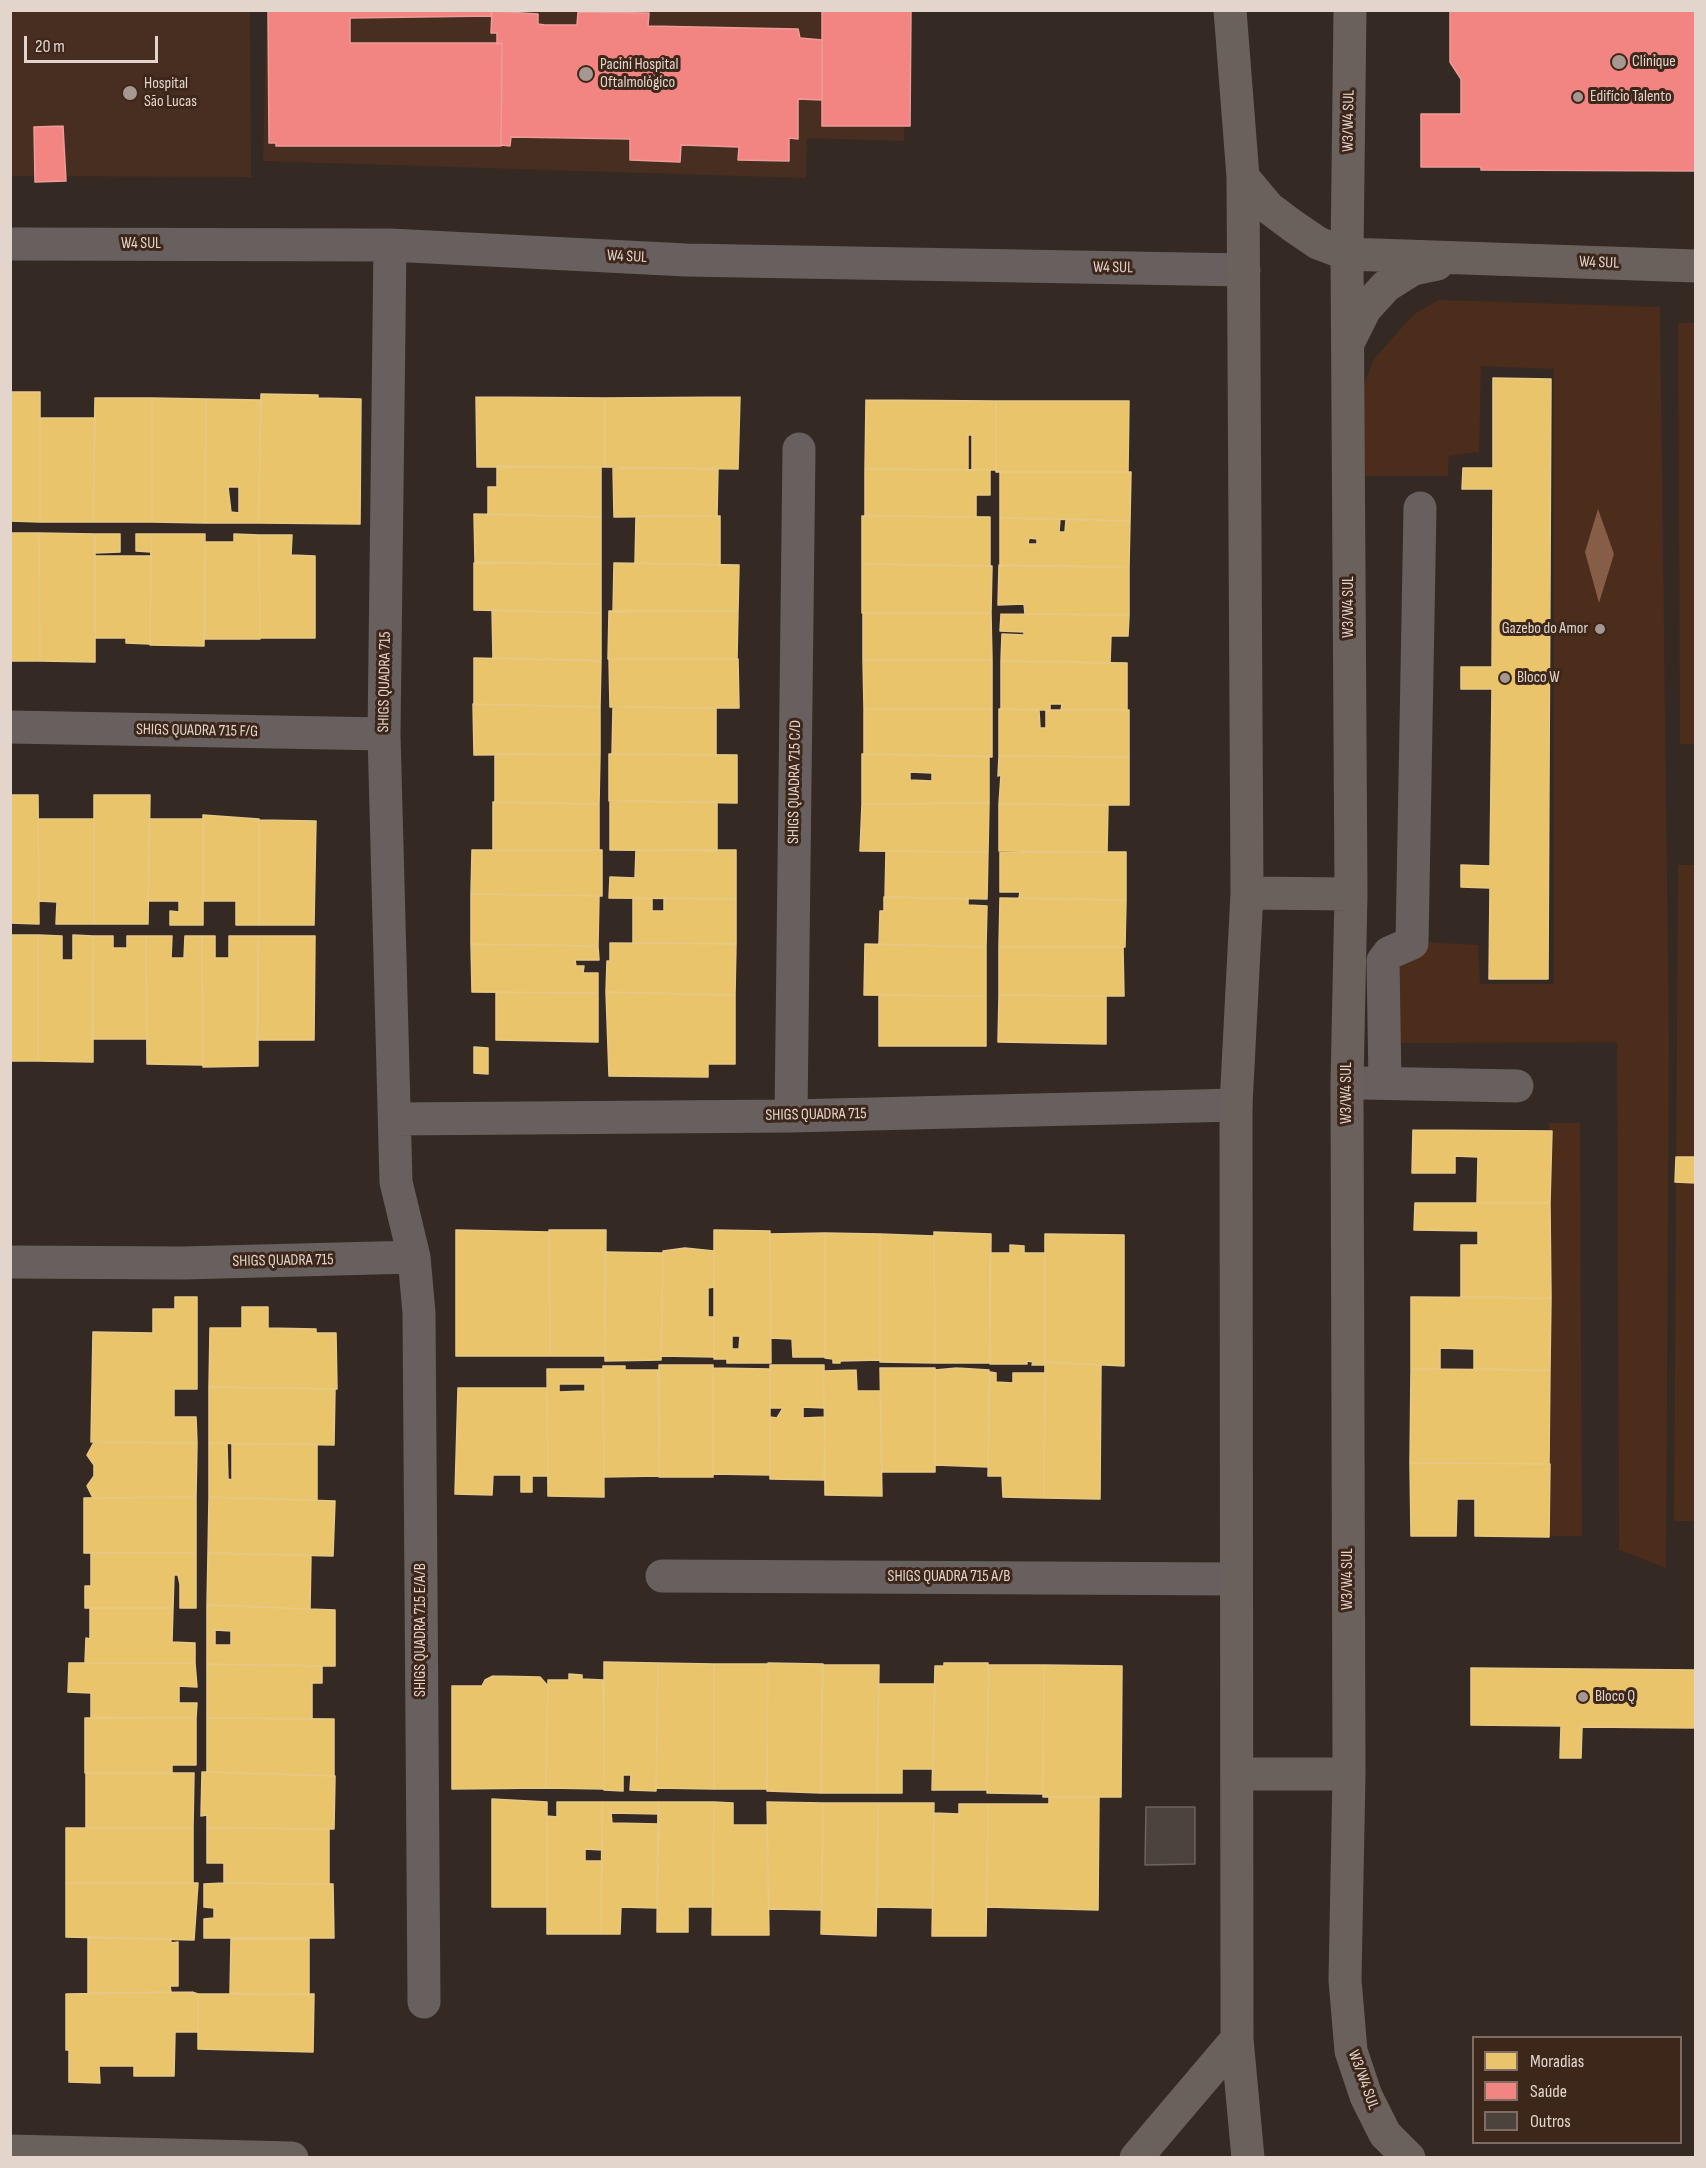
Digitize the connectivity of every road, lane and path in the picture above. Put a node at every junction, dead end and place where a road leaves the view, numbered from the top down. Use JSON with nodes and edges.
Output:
{"nodes":[{"id":1,"x":1230,"y":10,"type":"edge"},
{"id":2,"x":1350,"y":10,"type":"edge"},
{"id":3,"x":1243,"y":177,"type":"junction"},
{"id":4,"x":10,"y":244,"type":"edge"},
{"id":5,"x":390,"y":245,"type":"junction"},
{"id":6,"x":1347,"y":254,"type":"junction"},
{"id":7,"x":1457,"y":259,"type":"junction"},
{"id":8,"x":1695,"y":266,"type":"edge"},
{"id":9,"x":1244,"y":270,"type":"junction"},
{"id":10,"x":1348,"y":344,"type":"junction"},
{"id":11,"x":799,"y":449,"type":"dead end"},
{"id":12,"x":1420,"y":508,"type":"dead end"},
{"id":13,"x":10,"y":727,"type":"edge"},
{"id":14,"x":384,"y":734,"type":"junction"},
{"id":15,"x":1246,"y":893,"type":"junction"},
{"id":16,"x":1351,"y":894,"type":"junction"},
{"id":17,"x":1347,"y":1083,"type":"junction"},
{"id":18,"x":1385,"y":1083,"type":"junction"},
{"id":19,"x":1517,"y":1086,"type":"dead end"},
{"id":20,"x":1236,"y":1105,"type":"junction"},
{"id":21,"x":791,"y":1116,"type":"junction"},
{"id":22,"x":395,"y":1119,"type":"junction"},
{"id":23,"x":414,"y":1257,"type":"junction"},
{"id":24,"x":10,"y":1262,"type":"edge"},
{"id":25,"x":662,"y":1576,"type":"dead end"},
{"id":26,"x":1236,"y":1579,"type":"junction"},
{"id":27,"x":1237,"y":1774,"type":"junction"},
{"id":28,"x":1349,"y":1774,"type":"junction"},
{"id":29,"x":424,"y":2002,"type":"dead end"},
{"id":30,"x":1237,"y":2039,"type":"junction"},
{"id":31,"x":10,"y":2151,"type":"edge"},
{"id":32,"x":292,"y":2157,"type":"edge"},
{"id":33,"x":1136,"y":2157,"type":"edge"},
{"id":34,"x":1248,"y":2157,"type":"edge"},
{"id":35,"x":1409,"y":2157,"type":"edge"}],
"edges":[{"from":1,"to":3,"type":"main road"},
{"from":2,"to":6,"type":"main road","name":"W3/W4 SUL"},
{"from":3,"to":6,"type":"main road","name":"W4 SUL"},
{"from":3,"to":9,"type":"main road"},
{"from":4,"to":5,"type":"street","name":"W4 SUL"},
{"from":5,"to":9,"type":"street","name":"W4 SUL"},
{"from":5,"to":14,"type":"street","name":"SHIGS QUADRA 715"},
{"from":6,"to":7,"type":"main road","name":"W4 SUL"},
{"from":6,"to":10,"type":"main road","name":"W3/W4 SUL"},
{"from":7,"to":8,"type":"main road","name":"W4 SUL"},
{"from":7,"to":10,"type":"main road"},
{"from":9,"to":15,"type":"main road"},
{"from":10,"to":16,"type":"main road","name":"W3/W4 SUL"},
{"from":11,"to":21,"type":"street","name":"SHIGS QUADRA 715 C/D"},
{"from":12,"to":18,"type":"street"},
{"from":13,"to":14,"type":"street","name":"SHIGS QUADRA 715 F/G"},
{"from":14,"to":22,"type":"street","name":"SHIGS QUADRA 715"},
{"from":15,"to":16,"type":"main road"},
{"from":15,"to":20,"type":"main road"},
{"from":16,"to":17,"type":"main road","name":"W3/W4 SUL"},
{"from":17,"to":18,"type":"street"},
{"from":17,"to":28,"type":"main road","name":"W3/W4 SUL"},
{"from":18,"to":19,"type":"street"},
{"from":20,"to":21,"type":"street","name":"SHIGS QUADRA 715"},
{"from":20,"to":26,"type":"main road"},
{"from":21,"to":22,"type":"street","name":"SHIGS QUADRA 715"},
{"from":22,"to":23,"type":"street","name":"SHIGS QUADRA 715"},
{"from":23,"to":24,"type":"street","name":"SHIGS QUADRA 715"},
{"from":23,"to":29,"type":"street","name":"SHIGS QUADRA 715 E/A/B"},
{"from":25,"to":26,"type":"street","name":"SHIGS QUADRA 715 A/B"},
{"from":26,"to":27,"type":"main road"},
{"from":27,"to":28,"type":"main road"},
{"from":27,"to":30,"type":"main road"},
{"from":28,"to":35,"type":"main road","name":"W3/W4 SUL"},
{"from":30,"to":33,"type":"main road"},
{"from":30,"to":34,"type":"main road"},
{"from":31,"to":32,"type":"main road"}]}
